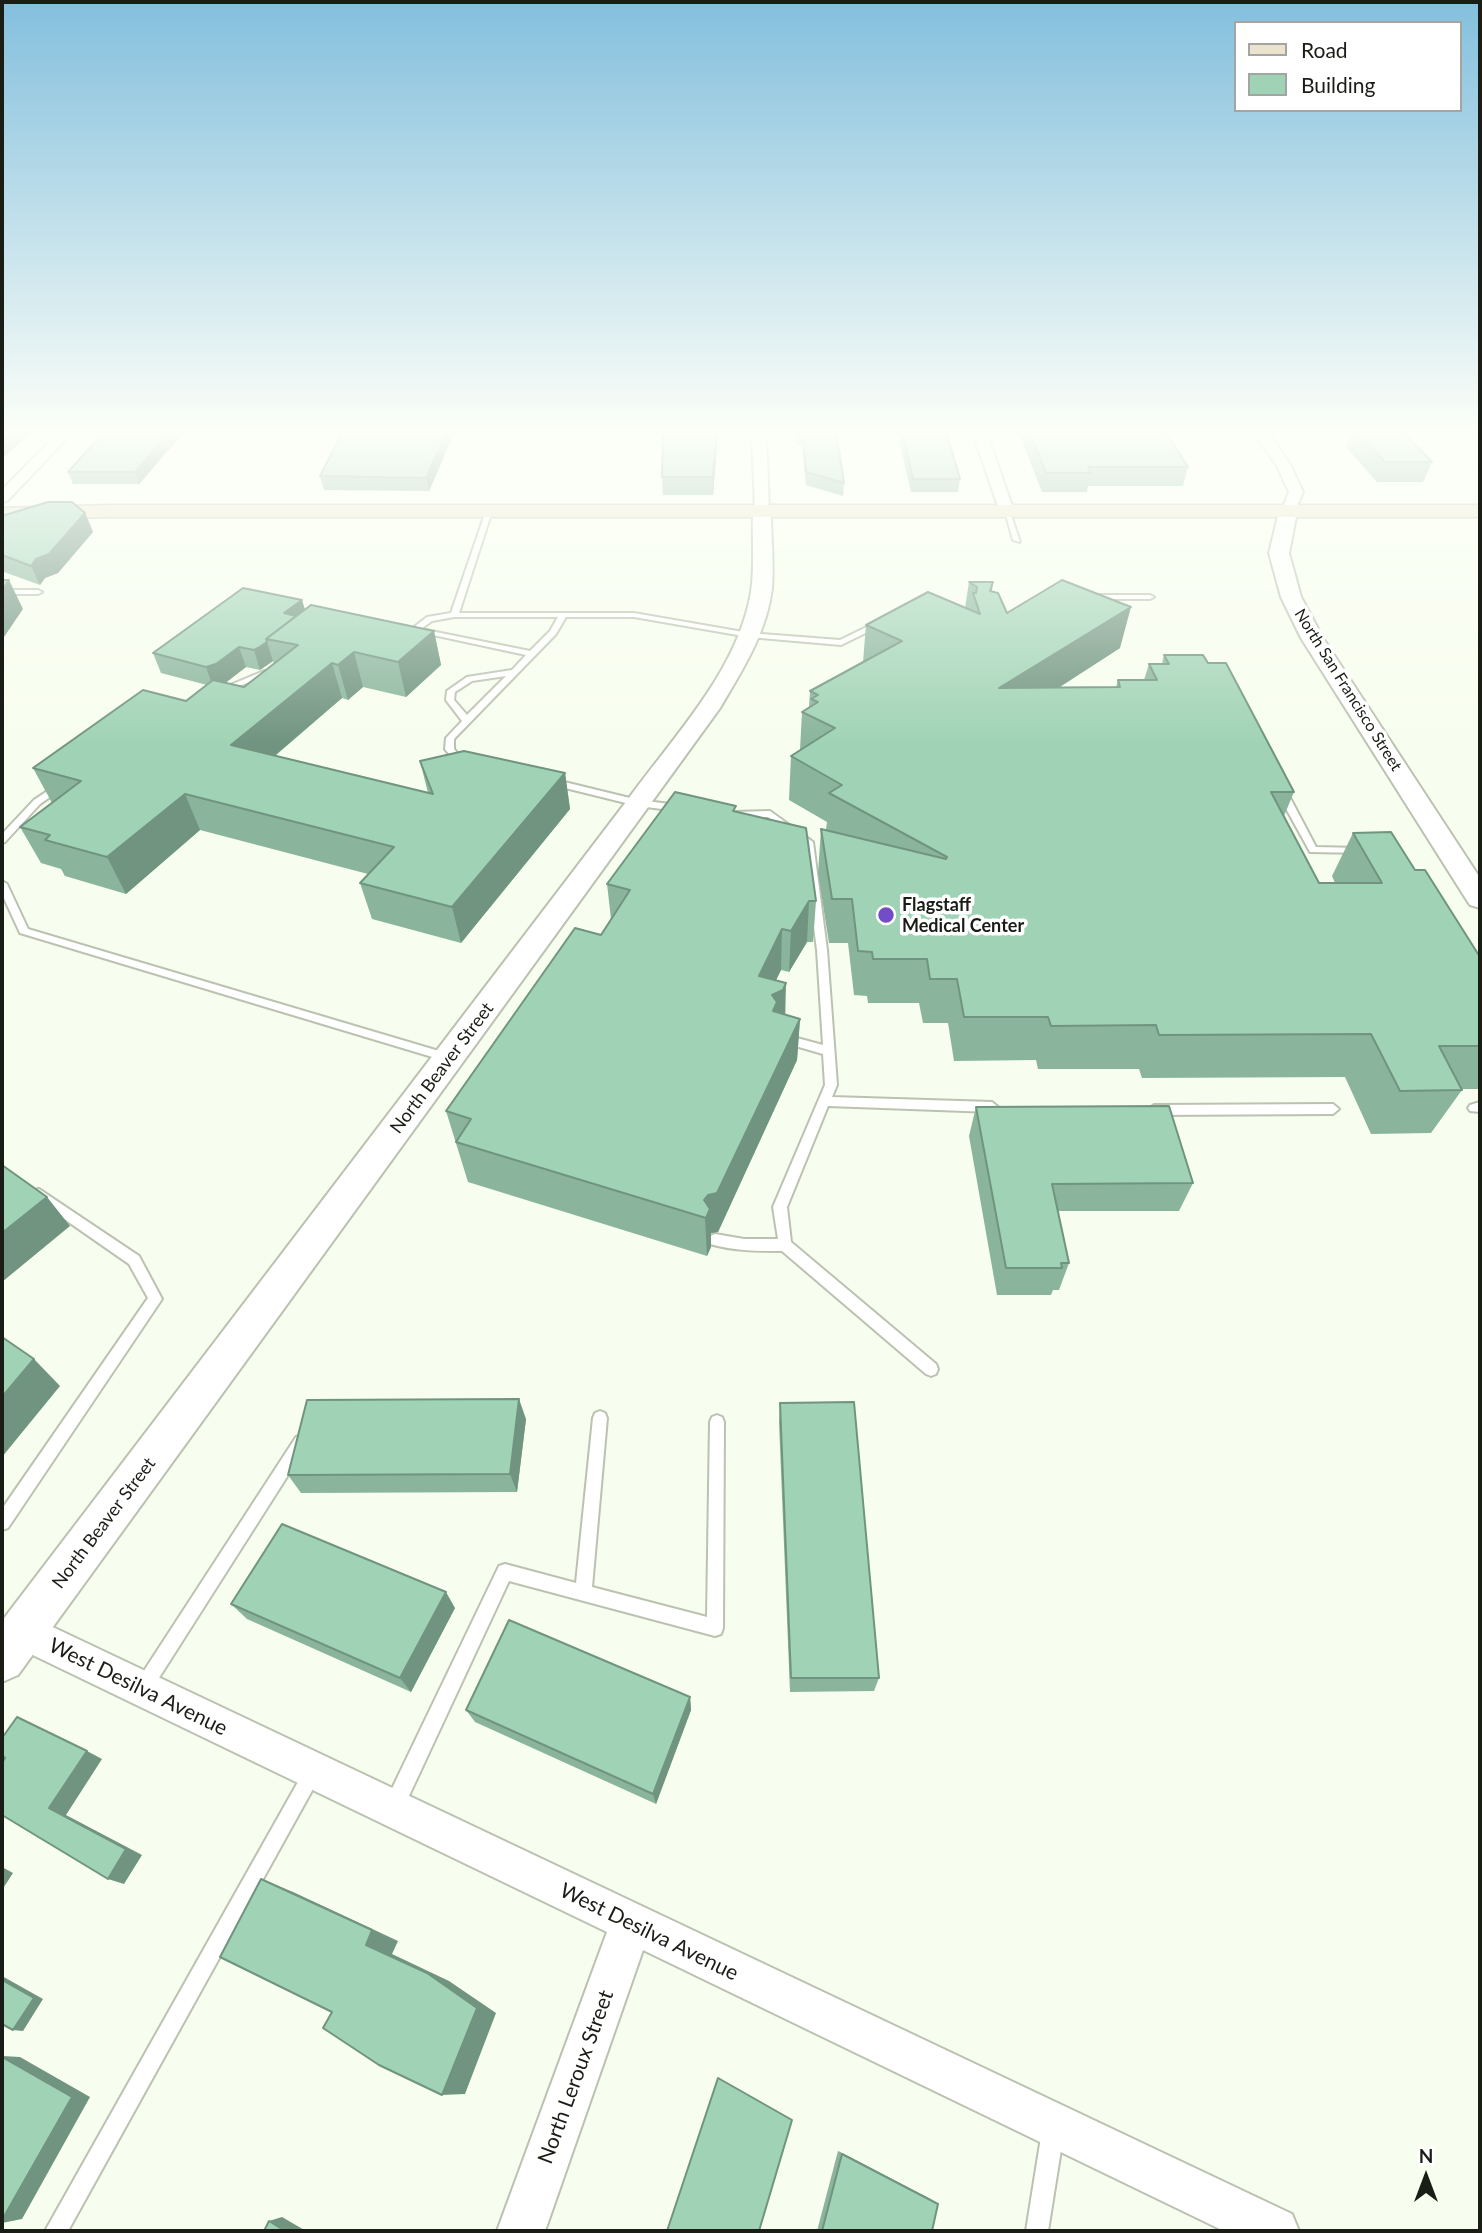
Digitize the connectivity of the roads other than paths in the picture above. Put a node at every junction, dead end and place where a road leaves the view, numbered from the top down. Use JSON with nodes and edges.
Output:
{"nodes":[{"id":1,"x":481,"y":535,"type":"edge"},
{"id":2,"x":761,"y":535,"type":"edge"},
{"id":3,"x":1015,"y":535,"type":"edge"},
{"id":4,"x":1283,"y":535,"type":"edge"},
{"id":5,"x":1017,"y":540,"type":"dead end"},
{"id":6,"x":2,"y":592,"type":"edge"},
{"id":7,"x":38,"y":592,"type":"dead end"},
{"id":8,"x":1084,"y":597,"type":"edge"},
{"id":9,"x":1150,"y":597,"type":"dead end"},
{"id":10,"x":454,"y":615,"type":"junction"},
{"id":11,"x":563,"y":615,"type":"junction"},
{"id":12,"x":892,"y":618,"type":"edge"},
{"id":13,"x":401,"y":628,"type":"edge"},
{"id":14,"x":414,"y":630,"type":"junction"},
{"id":15,"x":749,"y":635,"type":"junction"},
{"id":16,"x":531,"y":654,"type":"junction"},
{"id":17,"x":279,"y":665,"type":"edge"},
{"id":18,"x":514,"y":672,"type":"junction"},
{"id":19,"x":206,"y":695,"type":"edge"},
{"id":20,"x":467,"y":721,"type":"junction"},
{"id":21,"x":482,"y":765,"type":"edge"},
{"id":22,"x":69,"y":779,"type":"edge"},
{"id":23,"x":1275,"y":779,"type":"edge"},
{"id":24,"x":547,"y":781,"type":"edge"},
{"id":25,"x":638,"y":803,"type":"junction"},
{"id":26,"x":691,"y":810,"type":"edge"},
{"id":27,"x":724,"y":814,"type":"edge"},
{"id":28,"x":2,"y":840,"type":"edge"},
{"id":29,"x":1369,"y":851,"type":"edge"},
{"id":30,"x":2,"y":884,"type":"edge"},
{"id":31,"x":1480,"y":898,"type":"edge"},
{"id":32,"x":779,"y":1037,"type":"edge"},
{"id":33,"x":829,"y":1051,"type":"junction"},
{"id":34,"x":450,"y":1058,"type":"junction"},
{"id":35,"x":824,"y":1101,"type":"junction"},
{"id":36,"x":1010,"y":1108,"type":"edge"},
{"id":37,"x":1333,"y":1109,"type":"dead end"},
{"id":38,"x":1147,"y":1110,"type":"edge"},
{"id":39,"x":24,"y":1183,"type":"edge"},
{"id":40,"x":715,"y":1240,"type":"dead end"},
{"id":41,"x":785,"y":1245,"type":"junction"},
{"id":42,"x":931,"y":1369,"type":"dead end"},
{"id":43,"x":600,"y":1418,"type":"dead end"},
{"id":44,"x":717,"y":1422,"type":"dead end"},
{"id":45,"x":303,"y":1439,"type":"edge"},
{"id":46,"x":2,"y":1522,"type":"edge"},
{"id":47,"x":583,"y":1593,"type":"junction"},
{"id":48,"x":9,"y":1639,"type":"edge"},
{"id":49,"x":142,"y":1689,"type":"junction"},
{"id":50,"x":314,"y":1771,"type":"junction"},
{"id":51,"x":392,"y":1810,"type":"junction"},
{"id":52,"x":631,"y":1923,"type":"junction"},
{"id":53,"x":1054,"y":2125,"type":"junction"},
{"id":54,"x":56,"y":2231,"type":"edge"},
{"id":55,"x":522,"y":2231,"type":"edge"},
{"id":56,"x":1037,"y":2231,"type":"edge"},
{"id":57,"x":1275,"y":2231,"type":"edge"}],
"edges":[{"from":1,"to":10,"type":"lane"},
{"from":2,"to":15,"type":"street","name":"North Beaver Street"},
{"from":3,"to":5,"type":"lane"},
{"from":4,"to":31,"type":"street","name":"North San Francisco Street"},
{"from":6,"to":7,"type":"lane"},
{"from":8,"to":9,"type":"lane"},
{"from":10,"to":11,"type":"lane"},
{"from":10,"to":14,"type":"lane"},
{"from":11,"to":15,"type":"lane"},
{"from":11,"to":16,"type":"lane"},
{"from":12,"to":15,"type":"lane"},
{"from":13,"to":14,"type":"lane"},
{"from":14,"to":16,"type":"lane"},
{"from":15,"to":25,"type":"street","name":"North Beaver Street"},
{"from":16,"to":18,"type":"lane"},
{"from":17,"to":19,"type":"lane"},
{"from":18,"to":20,"type":"lane"},
{"from":18,"to":20,"type":"lane"},
{"from":20,"to":21,"type":"lane"},
{"from":22,"to":28,"type":"lane"},
{"from":23,"to":29,"type":"lane"},
{"from":24,"to":25,"type":"lane"},
{"from":25,"to":26,"type":"lane"},
{"from":25,"to":34,"type":"street","name":"North Beaver Street"},
{"from":27,"to":33,"type":"lane"},
{"from":30,"to":34,"type":"lane"},
{"from":32,"to":33,"type":"lane"},
{"from":33,"to":35,"type":"lane"},
{"from":34,"to":48,"type":"street","name":"North Beaver Street"},
{"from":35,"to":36,"type":"lane"},
{"from":35,"to":41,"type":"lane"},
{"from":37,"to":38,"type":"lane"},
{"from":39,"to":46,"type":"lane"},
{"from":40,"to":41,"type":"lane"},
{"from":41,"to":42,"type":"lane"},
{"from":43,"to":47,"type":"lane"},
{"from":44,"to":47,"type":"lane"},
{"from":45,"to":49,"type":"lane"},
{"from":47,"to":51,"type":"lane"},
{"from":48,"to":49,"type":"street","name":"West Desilva Avenue"},
{"from":49,"to":50,"type":"street","name":"West Desilva Avenue"},
{"from":50,"to":51,"type":"street","name":"West Desilva Avenue"},
{"from":50,"to":54,"type":"lane"},
{"from":51,"to":52,"type":"street","name":"West Desilva Avenue"},
{"from":52,"to":53,"type":"street","name":"West Desilva Avenue"},
{"from":52,"to":55,"type":"street","name":"North Leroux Street"},
{"from":53,"to":56,"type":"lane"},
{"from":53,"to":57,"type":"street","name":"West Desilva Avenue"}]}
